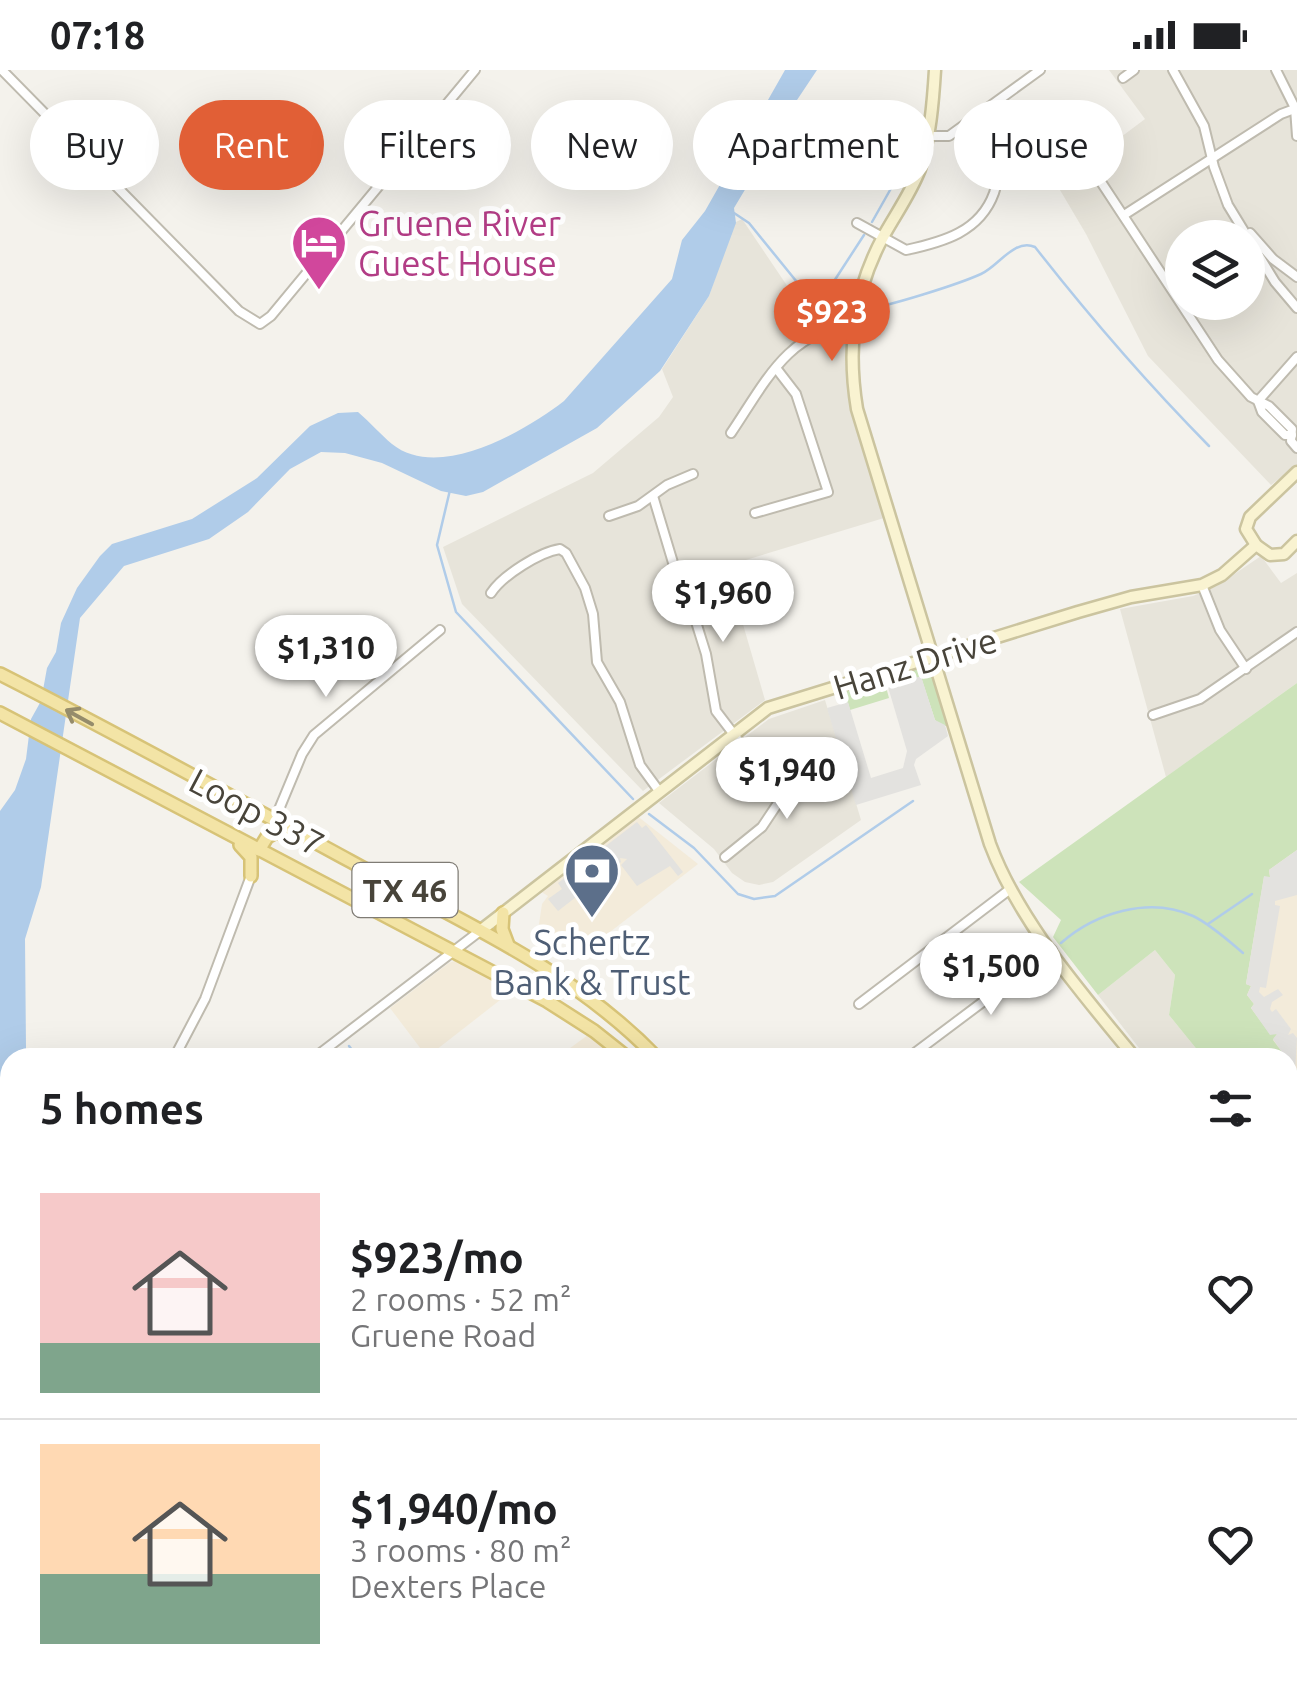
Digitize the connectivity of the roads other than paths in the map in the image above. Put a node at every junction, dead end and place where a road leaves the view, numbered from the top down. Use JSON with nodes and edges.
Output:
{"nodes":[{"id":1,"x":2,"y":70,"type":"edge"},
{"id":2,"x":475,"y":70,"type":"edge"},
{"id":3,"x":935,"y":70,"type":"edge"},
{"id":4,"x":1040,"y":70,"type":"edge"},
{"id":5,"x":1134,"y":70,"type":"edge"},
{"id":6,"x":1173,"y":70,"type":"edge"},
{"id":7,"x":1276,"y":70,"type":"edge"},
{"id":8,"x":1123,"y":78,"type":"dead end"},
{"id":9,"x":931,"y":100,"type":"edge"},
{"id":10,"x":1296,"y":108,"type":"edge"},
{"id":11,"x":934,"y":136,"type":"edge"},
{"id":12,"x":1297,"y":136,"type":"edge"},
{"id":13,"x":1212,"y":158,"type":"junction"},
{"id":14,"x":909,"y":190,"type":"edge"},
{"id":15,"x":1124,"y":215,"type":"junction"},
{"id":16,"x":1239,"y":220,"type":"edge"},
{"id":17,"x":856,"y":223,"type":"dead end"},
{"id":18,"x":882,"y":239,"type":"junction"},
{"id":19,"x":1265,"y":249,"type":"edge"},
{"id":20,"x":1265,"y":265,"type":"edge"},
{"id":21,"x":1297,"y":278,"type":"edge"},
{"id":22,"x":1297,"y":308,"type":"edge"},
{"id":23,"x":853,"y":326,"type":"junction"},
{"id":24,"x":1297,"y":357,"type":"edge"},
{"id":25,"x":776,"y":368,"type":"junction"},
{"id":26,"x":1258,"y":400,"type":"junction"},
{"id":27,"x":731,"y":433,"type":"dead end"},
{"id":28,"x":1297,"y":448,"type":"edge"},
{"id":29,"x":1297,"y":472,"type":"edge"},
{"id":30,"x":693,"y":474,"type":"dead end"},
{"id":31,"x":652,"y":496,"type":"junction"},
{"id":32,"x":755,"y":514,"type":"dead end"},
{"id":33,"x":609,"y":516,"type":"dead end"},
{"id":34,"x":1297,"y":541,"type":"edge"},
{"id":35,"x":1256,"y":545,"type":"junction"},
{"id":36,"x":1202,"y":584,"type":"junction"},
{"id":37,"x":491,"y":593,"type":"dead end"},
{"id":38,"x":440,"y":630,"type":"dead end"},
{"id":39,"x":1297,"y":632,"type":"edge"},
{"id":40,"x":935,"y":658,"type":"junction"},
{"id":41,"x":1246,"y":669,"type":"junction"},
{"id":42,"x":0,"y":674,"type":"edge"},
{"id":43,"x":5,"y":715,"type":"edge"},
{"id":44,"x":1153,"y":715,"type":"dead end"},
{"id":45,"x":733,"y":734,"type":"junction"},
{"id":46,"x":844,"y":774,"type":"dead end"},
{"id":47,"x":658,"y":791,"type":"junction"},
{"id":48,"x":781,"y":796,"type":"junction"},
{"id":49,"x":183,"y":809,"type":"junction"},
{"id":50,"x":275,"y":819,"type":"junction"},
{"id":51,"x":259,"y":850,"type":"junction"},
{"id":52,"x":725,"y":857,"type":"dead end"},
{"id":53,"x":278,"y":859,"type":"junction"},
{"id":54,"x":358,"y":866,"type":"junction"},
{"id":55,"x":251,"y":876,"type":"junction"},
{"id":56,"x":1009,"y":890,"type":"junction"},
{"id":57,"x":503,"y":914,"type":"junction"},
{"id":58,"x":480,"y":930,"type":"junction"},
{"id":59,"x":508,"y":945,"type":"junction"},
{"id":60,"x":1052,"y":950,"type":"junction"},
{"id":61,"x":450,"y":952,"type":"junction"},
{"id":62,"x":859,"y":1004,"type":"dead end"},
{"id":63,"x":179,"y":1048,"type":"edge"},
{"id":64,"x":327,"y":1048,"type":"edge"},
{"id":65,"x":614,"y":1048,"type":"edge"},
{"id":66,"x":647,"y":1048,"type":"edge"},
{"id":67,"x":921,"y":1048,"type":"edge"},
{"id":68,"x":1126,"y":1048,"type":"edge"}],
"edges":[{"from":1,"to":2,"type":"street"},
{"from":3,"to":9,"type":"street"},
{"from":4,"to":11,"type":"street"},
{"from":5,"to":8,"type":"street"},
{"from":6,"to":13,"type":"street"},
{"from":7,"to":10,"type":"street"},
{"from":10,"to":12,"type":"street"},
{"from":10,"to":13,"type":"street"},
{"from":13,"to":15,"type":"street"},
{"from":13,"to":16,"type":"street"},
{"from":14,"to":18,"type":"street"},
{"from":15,"to":18,"type":"street"},
{"from":15,"to":26,"type":"street"},
{"from":17,"to":18,"type":"street"},
{"from":18,"to":23,"type":"street"},
{"from":19,"to":21,"type":"street"},
{"from":20,"to":22,"type":"street"},
{"from":23,"to":25,"type":"street"},
{"from":23,"to":40,"type":"street"},
{"from":24,"to":26,"type":"street"},
{"from":25,"to":27,"type":"street"},
{"from":25,"to":32,"type":"street"},
{"from":26,"to":28,"type":"street"},
{"from":29,"to":35,"type":"street"},
{"from":30,"to":31,"type":"street"},
{"from":31,"to":33,"type":"street"},
{"from":31,"to":45,"type":"street"},
{"from":34,"to":35,"type":"street"},
{"from":35,"to":36,"type":"street","name":"Hanz Drive"},
{"from":36,"to":40,"type":"street","name":"Hanz Drive"},
{"from":36,"to":41,"type":"street"},
{"from":37,"to":47,"type":"street"},
{"from":38,"to":50,"type":"street"},
{"from":39,"to":41,"type":"street"},
{"from":40,"to":45,"type":"street","name":"Hanz Drive"},
{"from":40,"to":56,"type":"street"},
{"from":41,"to":44,"type":"street"},
{"from":50,"to":42,"type":"main road","name":"Loop 337","number":"TX 46","one_way":true},
{"from":43,"to":49,"type":"main road","name":"Loop 337","number":"TX 46"},
{"from":45,"to":47,"type":"street","name":"Hanz Drive"},
{"from":45,"to":48,"type":"street"},
{"from":46,"to":48,"type":"street"},
{"from":47,"to":57,"type":"street","name":"Hanz Drive"},
{"from":48,"to":52,"type":"street"},
{"from":49,"to":51,"type":"main road","name":"Loop 337","number":"TX 46"},
{"from":49,"to":55,"type":"main road"},
{"from":50,"to":54,"type":"main road","name":"Loop 337","number":"TX 46"},
{"from":51,"to":53,"type":"main road","name":"Loop 337","number":"TX 46"},
{"from":51,"to":54,"type":"main road"},
{"from":51,"to":55,"type":"street"},
{"from":53,"to":55,"type":"main road"},
{"from":53,"to":61,"type":"main road","name":"Loop 337","number":"TX 46"},
{"from":54,"to":58,"type":"main road","name":"Loop 337","number":"TX 46"},
{"from":55,"to":63,"type":"street"},
{"from":56,"to":60,"type":"street"},
{"from":56,"to":62,"type":"street"},
{"from":57,"to":58,"type":"street","name":"Hanz Drive"},
{"from":57,"to":59,"type":"main road"},
{"from":58,"to":59,"type":"main road","name":"Loop 337","number":"TX 46"},
{"from":58,"to":61,"type":"street","name":"Hanz Drive"},
{"from":59,"to":66,"type":"main road","name":"Loop 337","number":"TX 46"},
{"from":60,"to":67,"type":"street"},
{"from":60,"to":68,"type":"street"},
{"from":61,"to":64,"type":"street","name":"Hanz Drive"},
{"from":61,"to":65,"type":"main road","name":"Loop 337","number":"TX 46"}]}
